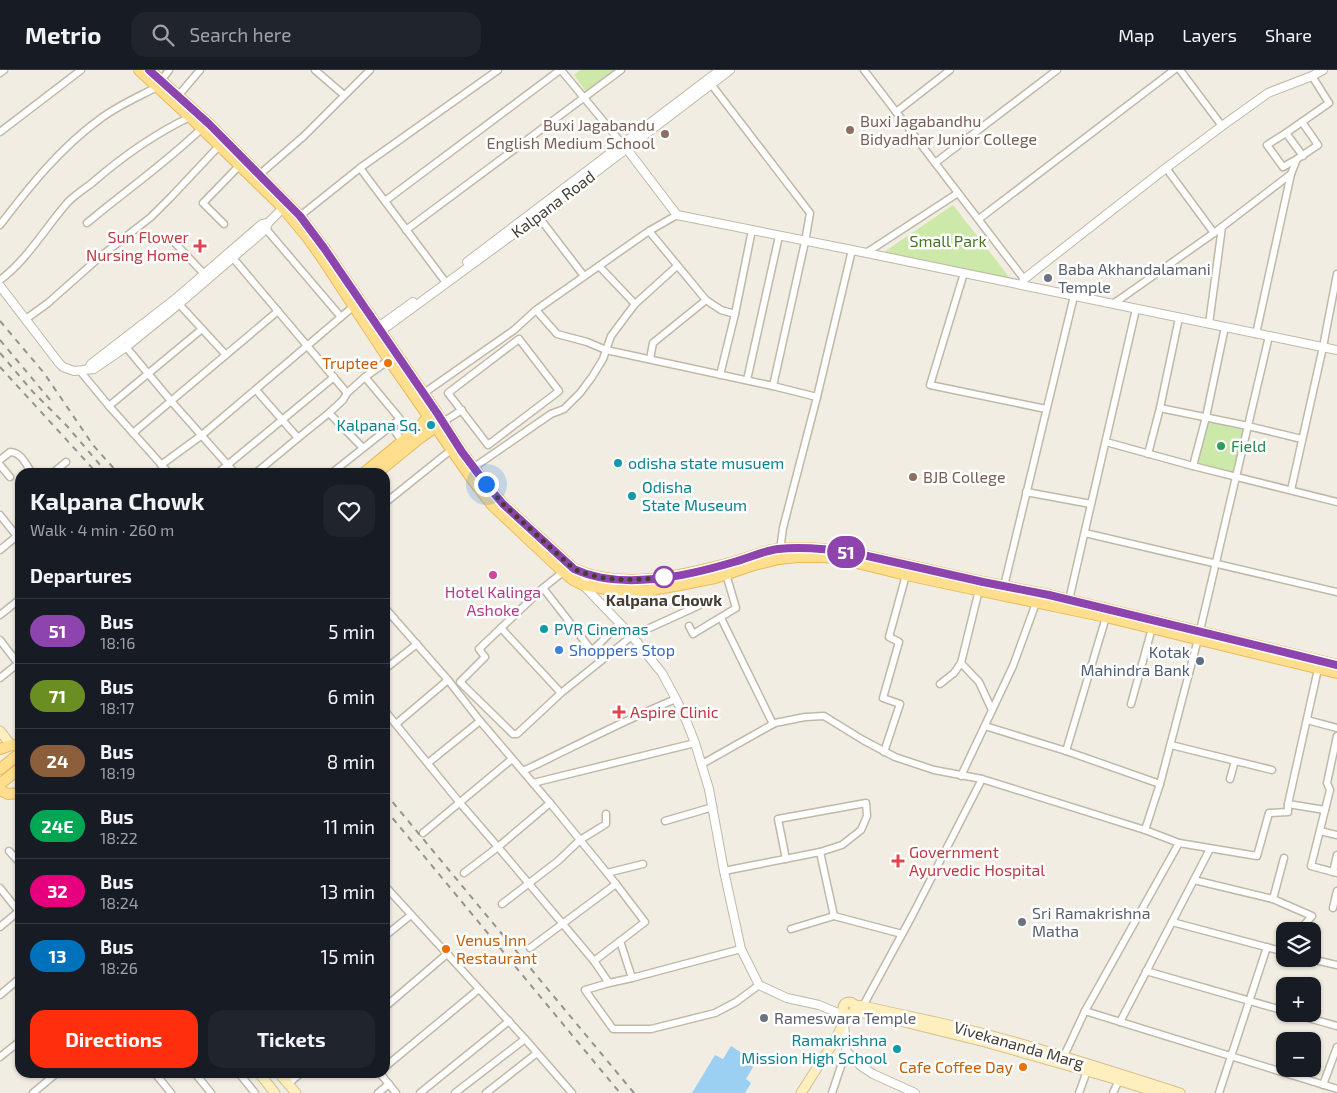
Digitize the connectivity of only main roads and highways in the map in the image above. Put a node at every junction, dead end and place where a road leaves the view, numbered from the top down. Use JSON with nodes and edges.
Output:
{"nodes":[{"id":1,"x":144,"y":71,"type":"edge"},
{"id":2,"x":159,"y":84,"type":"junction"},
{"id":3,"x":376,"y":332,"type":"junction"},
{"id":4,"x":420,"y":396,"type":"junction"},
{"id":5,"x":433,"y":415,"type":"junction"},
{"id":6,"x":439,"y":425,"type":"junction"},
{"id":7,"x":418,"y":434,"type":"junction"},
{"id":8,"x":444,"y":440,"type":"junction"},
{"id":9,"x":370,"y":468,"type":"edge"},
{"id":10,"x":382,"y":468,"type":"edge"},
{"id":11,"x":779,"y":554,"type":"junction"},
{"id":12,"x":585,"y":580,"type":"junction"},
{"id":13,"x":1199,"y":635,"type":"junction"},
{"id":14,"x":1337,"y":665,"type":"edge"},
{"id":15,"x":1337,"y":673,"type":"edge"},
{"id":16,"x":0,"y":731,"type":"edge"},
{"id":17,"x":15,"y":744,"type":"edge"},
{"id":18,"x":15,"y":746,"type":"edge"},
{"id":19,"x":0,"y":749,"type":"edge"},
{"id":20,"x":15,"y":749,"type":"edge"},
{"id":21,"x":0,"y":768,"type":"edge"},
{"id":22,"x":15,"y":772,"type":"edge"},
{"id":23,"x":0,"y":784,"type":"edge"},
{"id":24,"x":857,"y":1008,"type":"junction"},
{"id":25,"x":263,"y":1078,"type":"edge"},
{"id":26,"x":283,"y":1078,"type":"edge"},
{"id":27,"x":1176,"y":1092,"type":"edge"},
{"id":28,"x":275,"y":1093,"type":"edge"},
{"id":29,"x":296,"y":1093,"type":"edge"},
{"id":30,"x":801,"y":1093,"type":"edge"},
{"id":31,"x":1159,"y":1093,"type":"edge"}],
"edges":[{"from":1,"to":2,"type":"main road"},
{"from":2,"to":3,"type":"main road"},
{"from":2,"to":3,"type":"main road"},
{"from":3,"to":4,"type":"main road"},
{"from":3,"to":4,"type":"main road"},
{"from":4,"to":5,"type":"main road"},
{"from":4,"to":7,"type":"main road"},
{"from":5,"to":6,"type":"main road"},
{"from":5,"to":7,"type":"main road"},
{"from":6,"to":7,"type":"main road"},
{"from":6,"to":8,"type":"main road"},
{"from":6,"to":12,"type":"main road"},
{"from":7,"to":8,"type":"main road"},
{"from":7,"to":9,"type":"main road"},
{"from":7,"to":10,"type":"main road"},
{"from":8,"to":12,"type":"main road"},
{"from":11,"to":12,"type":"main road"},
{"from":11,"to":12,"type":"main road"},
{"from":11,"to":13,"type":"main road"},
{"from":11,"to":13,"type":"main road"},
{"from":13,"to":14,"type":"main road"},
{"from":13,"to":15,"type":"main road"},
{"from":16,"to":17,"type":"main road"},
{"from":18,"to":19,"type":"main road"},
{"from":20,"to":21,"type":"main road"},
{"from":22,"to":23,"type":"main road"},
{"from":24,"to":27,"type":"main road","name":"Vivekananda Marg"},
{"from":24,"to":30,"type":"main road"},
{"from":24,"to":31,"type":"main road","name":"Vivekananda Marg"},
{"from":25,"to":28,"type":"main road"},
{"from":26,"to":29,"type":"main road"}]}
